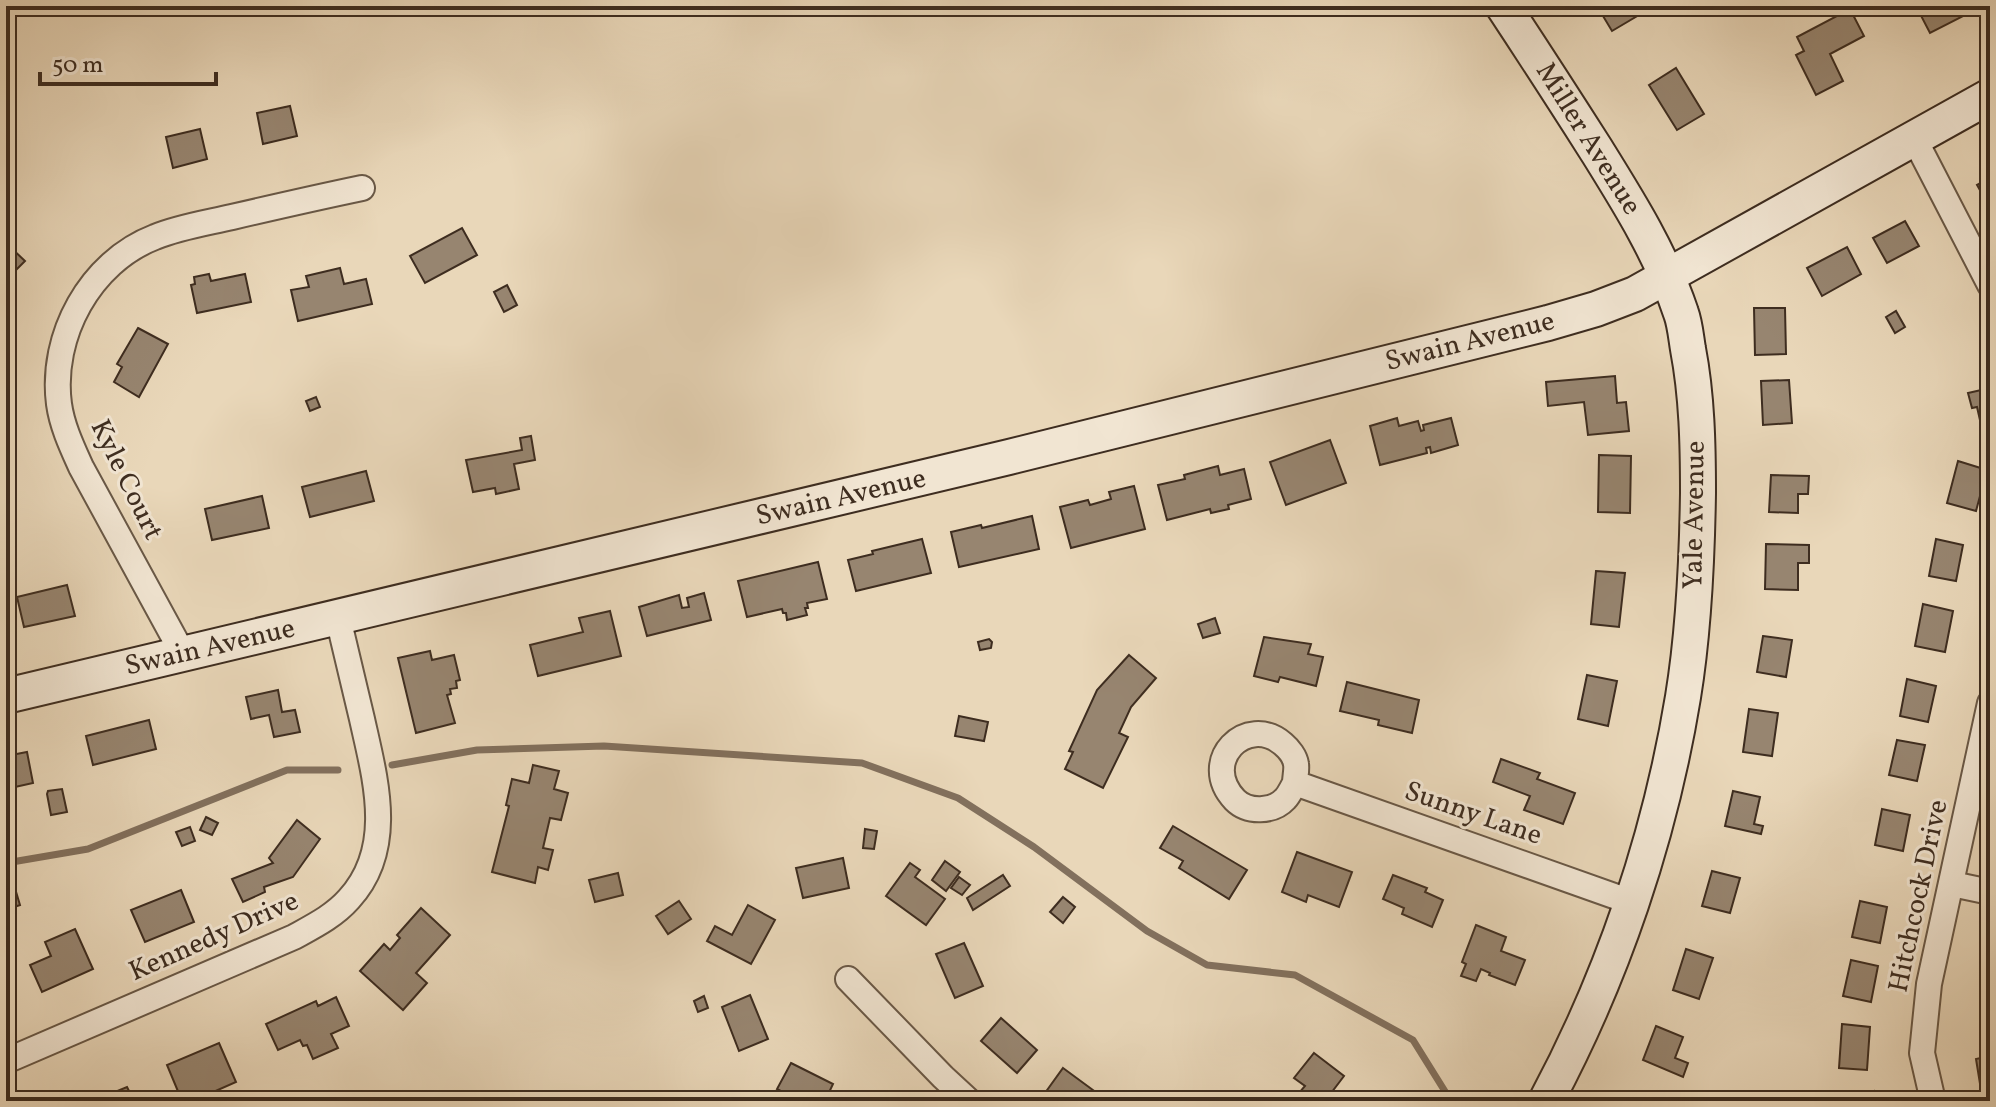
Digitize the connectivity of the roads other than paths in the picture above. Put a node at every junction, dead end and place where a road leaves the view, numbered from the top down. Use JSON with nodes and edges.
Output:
{"nodes":[{"id":1,"x":1503,"y":6,"type":"edge"},
{"id":2,"x":1990,"y":96,"type":"edge"},
{"id":3,"x":1914,"y":138,"type":"junction"},
{"id":4,"x":362,"y":188,"type":"dead end"},
{"id":5,"x":1668,"y":276,"type":"junction"},
{"id":6,"x":1990,"y":285,"type":"edge"},
{"id":7,"x":338,"y":618,"type":"junction"},
{"id":8,"x":183,"y":654,"type":"junction"},
{"id":9,"x":6,"y":696,"type":"edge"},
{"id":10,"x":1990,"y":703,"type":"edge"},
{"id":11,"x":1295,"y":783,"type":"dead end"},
{"id":12,"x":1952,"y":884,"type":"junction"},
{"id":13,"x":1990,"y":892,"type":"edge"},
{"id":14,"x":1631,"y":902,"type":"junction"},
{"id":15,"x":848,"y":979,"type":"dead end"},
{"id":16,"x":6,"y":1061,"type":"edge"},
{"id":17,"x":969,"y":1101,"type":"edge"},
{"id":18,"x":1546,"y":1101,"type":"edge"},
{"id":19,"x":1933,"y":1101,"type":"edge"}],
"edges":[{"from":1,"to":5,"type":"street","name":"Miller Avenue"},
{"from":2,"to":3,"type":"street"},
{"from":3,"to":5,"type":"street"},
{"from":3,"to":6,"type":"street"},
{"from":4,"to":8,"type":"street","name":"Kyle Court"},
{"from":5,"to":7,"type":"street","name":"Swain Avenue"},
{"from":5,"to":14,"type":"street","name":"Yale Avenue"},
{"from":7,"to":8,"type":"street","name":"Swain Avenue"},
{"from":7,"to":16,"type":"street","name":"Kennedy Drive"},
{"from":8,"to":9,"type":"street","name":"Swain Avenue"},
{"from":10,"to":12,"type":"street","name":"Hitchcock Drive"},
{"from":11,"to":14,"type":"street","name":"Sunny Lane"},
{"from":12,"to":13,"type":"street"},
{"from":12,"to":19,"type":"street","name":"Hitchcock Drive"},
{"from":14,"to":18,"type":"street","name":"Yale Avenue"},
{"from":15,"to":17,"type":"street"}]}
